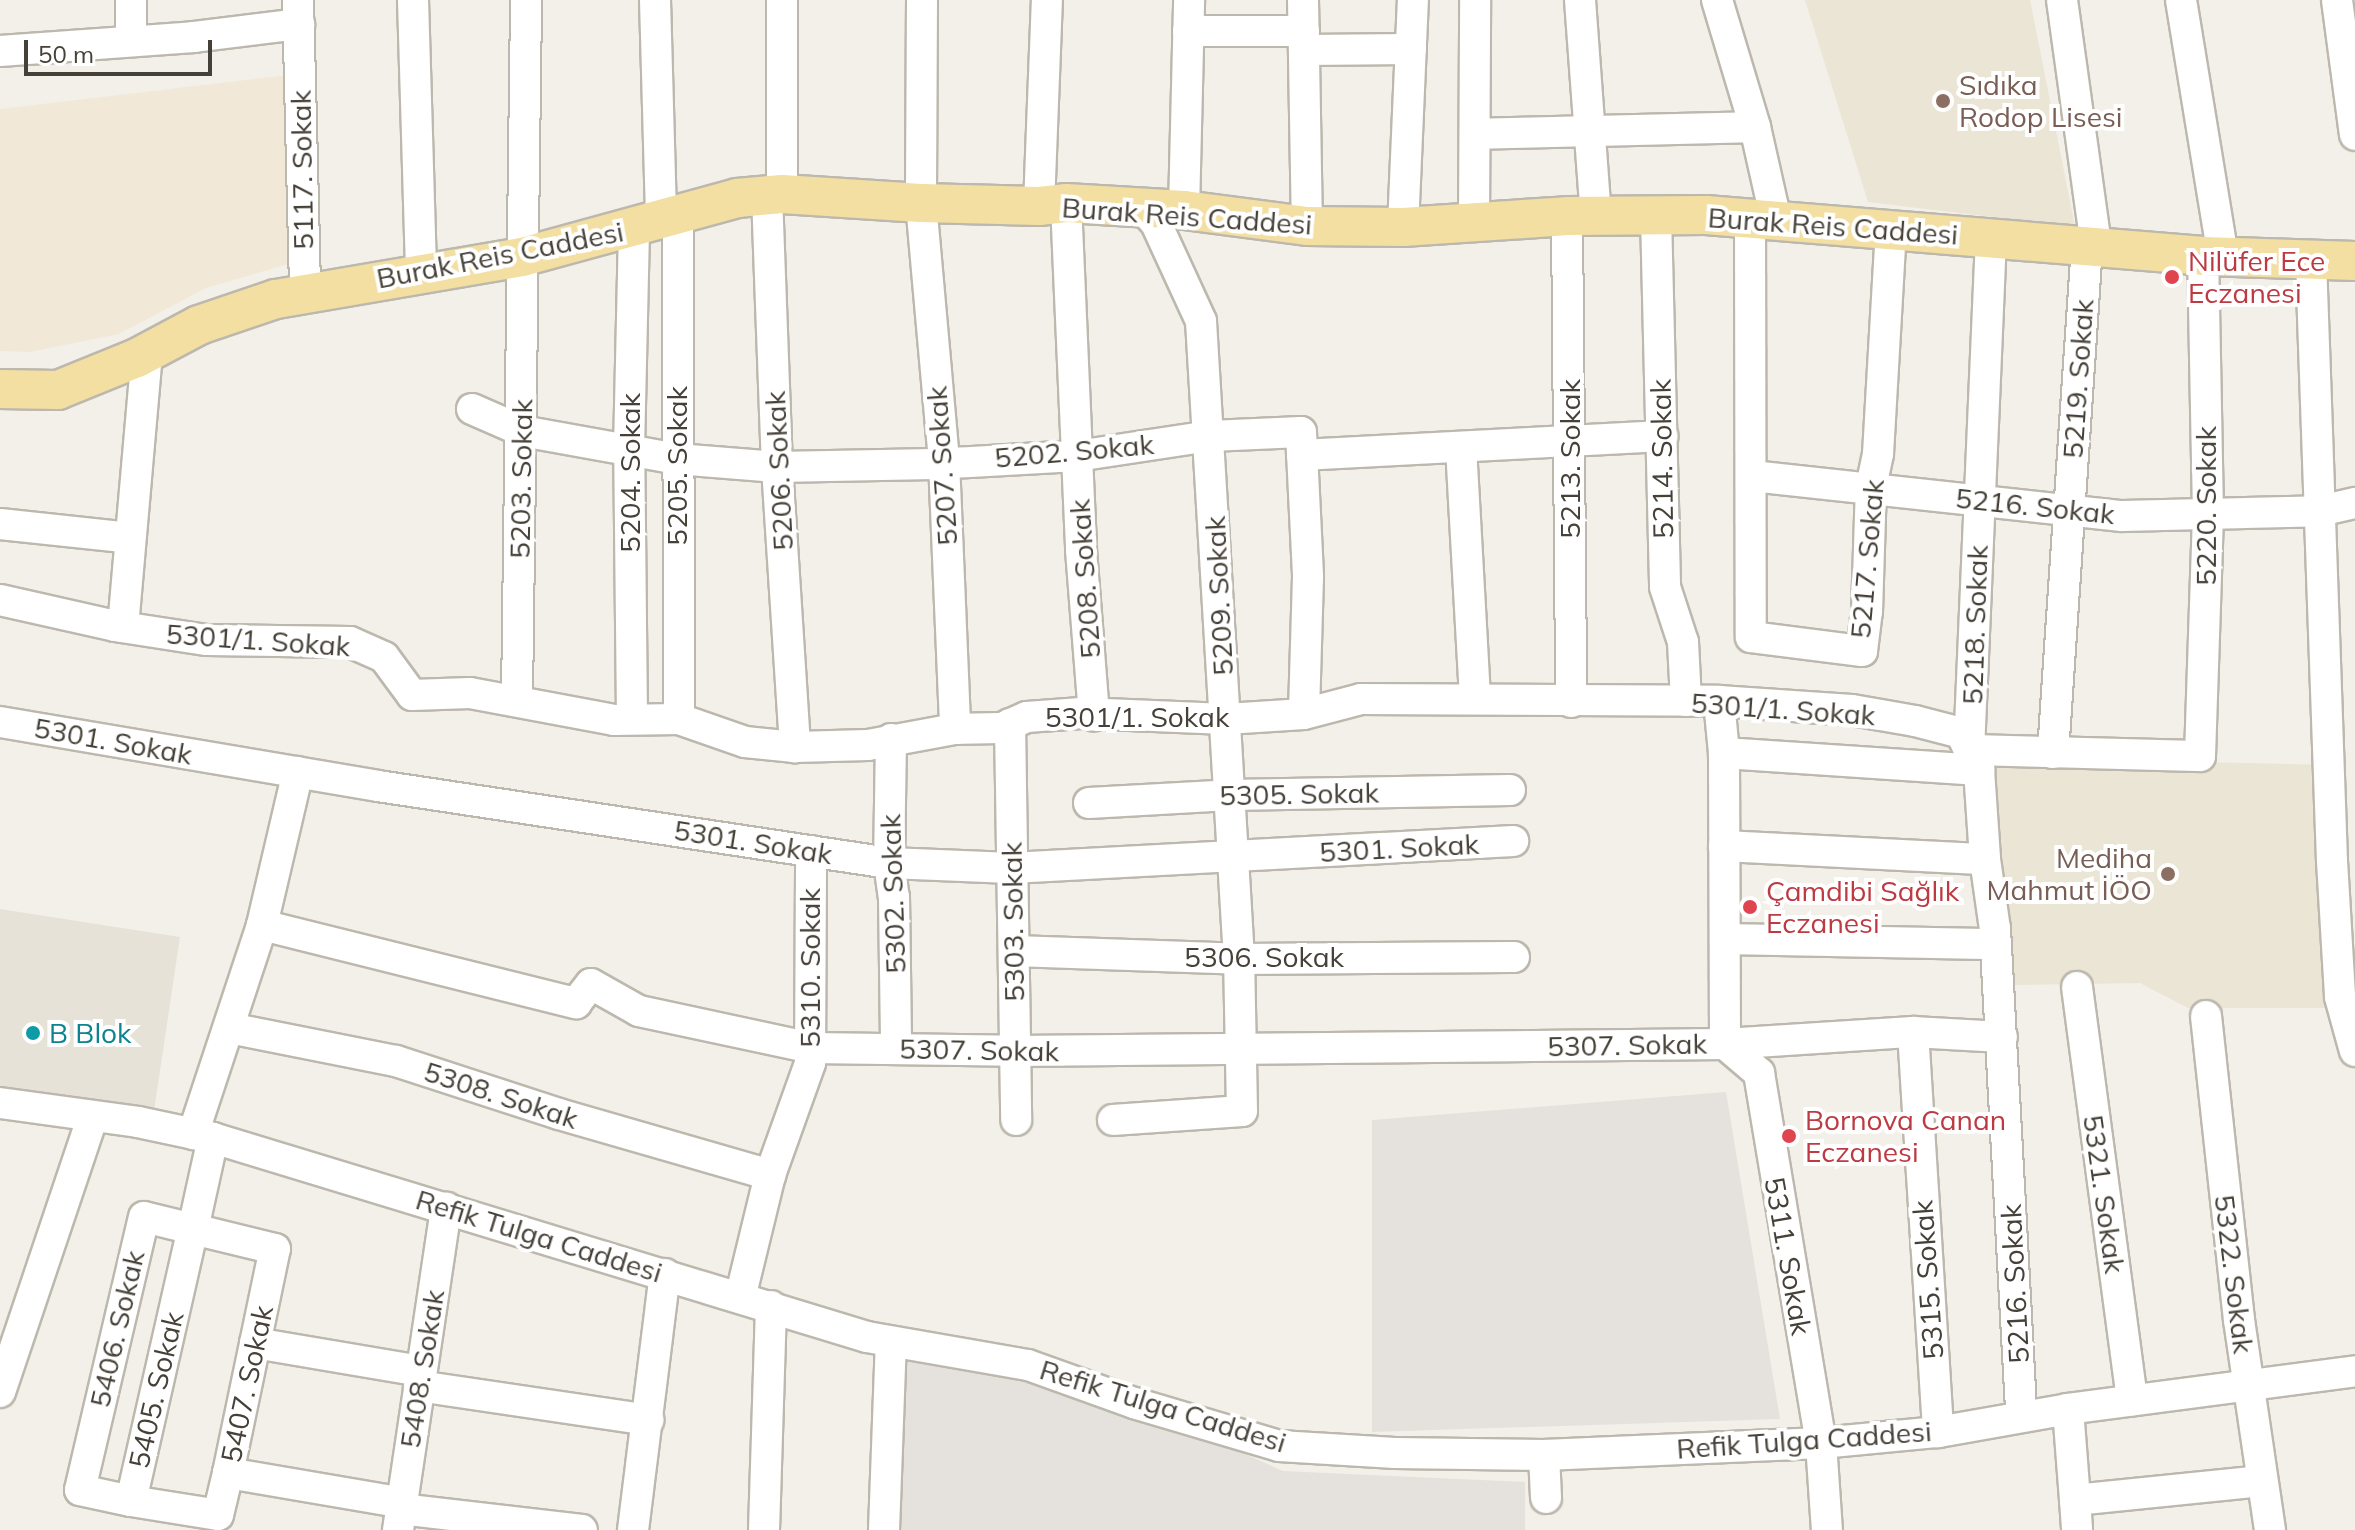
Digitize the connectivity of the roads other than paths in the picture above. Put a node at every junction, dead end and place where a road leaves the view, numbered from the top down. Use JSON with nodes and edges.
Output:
{"nodes":[{"id":1,"x":131,"y":0,"type":"edge"},
{"id":2,"x":413,"y":0,"type":"edge"},
{"id":3,"x":526,"y":0,"type":"edge"},
{"id":4,"x":655,"y":0,"type":"edge"},
{"id":5,"x":782,"y":0,"type":"edge"},
{"id":6,"x":922,"y":0,"type":"edge"},
{"id":7,"x":1047,"y":0,"type":"edge"},
{"id":8,"x":1189,"y":0,"type":"edge"},
{"id":9,"x":1303,"y":0,"type":"edge"},
{"id":10,"x":1413,"y":0,"type":"edge"},
{"id":11,"x":1475,"y":0,"type":"edge"},
{"id":12,"x":1580,"y":0,"type":"edge"},
{"id":13,"x":1717,"y":0,"type":"edge"},
{"id":14,"x":2062,"y":0,"type":"edge"},
{"id":15,"x":2181,"y":0,"type":"edge"},
{"id":16,"x":2337,"y":0,"type":"edge"},
{"id":17,"x":298,"y":12,"type":"edge"},
{"id":18,"x":251,"y":14,"type":"edge"},
{"id":19,"x":1188,"y":31,"type":"junction"},
{"id":20,"x":131,"y":40,"type":"junction"},
{"id":21,"x":1304,"y":41,"type":"junction"},
{"id":22,"x":1411,"y":49,"type":"junction"},
{"id":23,"x":0,"y":51,"type":"edge"},
{"id":24,"x":1755,"y":127,"type":"junction"},
{"id":25,"x":1475,"y":134,"type":"junction"},
{"id":26,"x":1590,"y":134,"type":"junction"},
{"id":27,"x":2355,"y":135,"type":"edge"},
{"id":28,"x":774,"y":194,"type":"junction"},
{"id":29,"x":921,"y":203,"type":"junction"},
{"id":30,"x":1052,"y":204,"type":"junction"},
{"id":31,"x":1141,"y":207,"type":"junction"},
{"id":32,"x":1184,"y":210,"type":"junction"},
{"id":33,"x":1656,"y":215,"type":"junction"},
{"id":34,"x":1581,"y":217,"type":"junction"},
{"id":35,"x":658,"y":220,"type":"junction"},
{"id":36,"x":1763,"y":220,"type":"junction"},
{"id":37,"x":1474,"y":223,"type":"junction"},
{"id":38,"x":1307,"y":226,"type":"junction"},
{"id":39,"x":1403,"y":227,"type":"junction"},
{"id":40,"x":1891,"y":228,"type":"junction"},
{"id":41,"x":1991,"y":238,"type":"junction"},
{"id":42,"x":2092,"y":245,"type":"junction"},
{"id":43,"x":522,"y":257,"type":"junction"},
{"id":44,"x":2213,"y":257,"type":"junction"},
{"id":45,"x":2311,"y":260,"type":"junction"},
{"id":46,"x":2355,"y":261,"type":"edge"},
{"id":47,"x":421,"y":274,"type":"junction"},
{"id":48,"x":305,"y":292,"type":"junction"},
{"id":49,"x":147,"y":351,"type":"junction"},
{"id":50,"x":0,"y":389,"type":"edge"},
{"id":51,"x":472,"y":409,"type":"dead end"},
{"id":52,"x":522,"y":431,"type":"junction"},
{"id":53,"x":1210,"y":436,"type":"junction"},
{"id":54,"x":1662,"y":436,"type":"junction"},
{"id":55,"x":1571,"y":441,"type":"junction"},
{"id":56,"x":1461,"y":447,"type":"junction"},
{"id":57,"x":629,"y":450,"type":"junction"},
{"id":58,"x":1302,"y":455,"type":"junction"},
{"id":59,"x":1077,"y":456,"type":"junction"},
{"id":60,"x":677,"y":459,"type":"junction"},
{"id":61,"x":944,"y":461,"type":"junction"},
{"id":62,"x":777,"y":467,"type":"junction"},
{"id":63,"x":1752,"y":476,"type":"junction"},
{"id":64,"x":1871,"y":487,"type":"junction"},
{"id":65,"x":1980,"y":500,"type":"junction"},
{"id":66,"x":2355,"y":503,"type":"edge"},
{"id":67,"x":2069,"y":511,"type":"junction"},
{"id":68,"x":2320,"y":511,"type":"junction"},
{"id":69,"x":2208,"y":513,"type":"junction"},
{"id":70,"x":0,"y":524,"type":"edge"},
{"id":71,"x":130,"y":538,"type":"junction"},
{"id":72,"x":0,"y":600,"type":"edge"},
{"id":73,"x":123,"y":627,"type":"junction"},
{"id":74,"x":1475,"y":699,"type":"junction"},
{"id":75,"x":517,"y":700,"type":"junction"},
{"id":76,"x":1686,"y":701,"type":"junction"},
{"id":77,"x":1719,"y":701,"type":"junction"},
{"id":78,"x":1571,"y":702,"type":"junction"},
{"id":79,"x":1304,"y":714,"type":"junction"},
{"id":80,"x":1094,"y":715,"type":"junction"},
{"id":81,"x":632,"y":718,"type":"junction"},
{"id":82,"x":679,"y":719,"type":"junction"},
{"id":83,"x":1226,"y":719,"type":"junction"},
{"id":84,"x":0,"y":722,"type":"edge"},
{"id":85,"x":1010,"y":724,"type":"junction"},
{"id":86,"x":955,"y":729,"type":"junction"},
{"id":87,"x":891,"y":739,"type":"junction"},
{"id":88,"x":795,"y":747,"type":"junction"},
{"id":89,"x":1724,"y":753,"type":"junction"},
{"id":90,"x":2053,"y":753,"type":"junction"},
{"id":91,"x":1974,"y":760,"type":"junction"},
{"id":92,"x":2342,"y":769,"type":"edge"},
{"id":93,"x":298,"y":772,"type":"junction"},
{"id":94,"x":1510,"y":790,"type":"dead end"},
{"id":95,"x":1230,"y":795,"type":"junction"},
{"id":96,"x":1089,"y":803,"type":"dead end"},
{"id":97,"x":1513,"y":841,"type":"dead end"},
{"id":98,"x":1724,"y":846,"type":"junction"},
{"id":99,"x":811,"y":851,"type":"junction"},
{"id":100,"x":1233,"y":856,"type":"junction"},
{"id":101,"x":1985,"y":859,"type":"junction"},
{"id":102,"x":889,"y":863,"type":"junction"},
{"id":103,"x":1011,"y":868,"type":"junction"},
{"id":104,"x":262,"y":925,"type":"junction"},
{"id":105,"x":1727,"y":939,"type":"junction"},
{"id":106,"x":1996,"y":944,"type":"junction"},
{"id":107,"x":1014,"y":951,"type":"junction"},
{"id":108,"x":1514,"y":957,"type":"dead end"},
{"id":109,"x":1239,"y":959,"type":"junction"},
{"id":110,"x":2077,"y":987,"type":"dead end"},
{"id":111,"x":2206,"y":1016,"type":"dead end"},
{"id":112,"x":229,"y":1028,"type":"junction"},
{"id":113,"x":1913,"y":1032,"type":"junction"},
{"id":114,"x":2002,"y":1037,"type":"junction"},
{"id":115,"x":1725,"y":1044,"type":"junction"},
{"id":116,"x":811,"y":1048,"type":"junction"},
{"id":117,"x":896,"y":1049,"type":"junction"},
{"id":118,"x":1243,"y":1049,"type":"junction"},
{"id":119,"x":1015,"y":1051,"type":"junction"},
{"id":120,"x":2355,"y":1051,"type":"edge"},
{"id":121,"x":0,"y":1103,"type":"edge"},
{"id":122,"x":93,"y":1116,"type":"junction"},
{"id":123,"x":1016,"y":1120,"type":"dead end"},
{"id":124,"x":1113,"y":1120,"type":"dead end"},
{"id":125,"x":203,"y":1136,"type":"junction"},
{"id":126,"x":770,"y":1175,"type":"junction"},
{"id":127,"x":446,"y":1208,"type":"junction"},
{"id":128,"x":193,"y":1229,"type":"junction"},
{"id":129,"x":665,"y":1274,"type":"junction"},
{"id":130,"x":740,"y":1298,"type":"junction"},
{"id":131,"x":771,"y":1306,"type":"junction"},
{"id":132,"x":255,"y":1343,"type":"junction"},
{"id":133,"x":891,"y":1343,"type":"junction"},
{"id":134,"x":2355,"y":1371,"type":"edge"},
{"id":135,"x":420,"y":1378,"type":"junction"},
{"id":136,"x":2248,"y":1386,"type":"junction"},
{"id":137,"x":0,"y":1392,"type":"edge"},
{"id":138,"x":2132,"y":1400,"type":"junction"},
{"id":139,"x":2068,"y":1409,"type":"junction"},
{"id":140,"x":2021,"y":1416,"type":"junction"},
{"id":141,"x":649,"y":1420,"type":"junction"},
{"id":142,"x":1938,"y":1432,"type":"junction"},
{"id":143,"x":1821,"y":1443,"type":"junction"},
{"id":144,"x":1544,"y":1455,"type":"junction"},
{"id":145,"x":228,"y":1473,"type":"junction"},
{"id":146,"x":2262,"y":1481,"type":"junction"},
{"id":147,"x":80,"y":1490,"type":"joint"},
{"id":148,"x":1546,"y":1498,"type":"dead end"},
{"id":149,"x":2075,"y":1500,"type":"junction"},
{"id":150,"x":131,"y":1501,"type":"junction"},
{"id":151,"x":400,"y":1518,"type":"edge"},
{"id":152,"x":178,"y":1519,"type":"edge"},
{"id":153,"x":582,"y":1530,"type":"edge"},
{"id":154,"x":633,"y":1530,"type":"edge"},
{"id":155,"x":764,"y":1530,"type":"edge"},
{"id":156,"x":884,"y":1530,"type":"edge"},
{"id":157,"x":1827,"y":1530,"type":"edge"},
{"id":158,"x":2077,"y":1530,"type":"edge"},
{"id":159,"x":2270,"y":1530,"type":"edge"}],
"edges":[{"from":1,"to":20,"type":"street"},
{"from":2,"to":47,"type":"street"},
{"from":3,"to":43,"type":"street","name":"5203. Sokak"},
{"from":4,"to":35,"type":"street"},
{"from":5,"to":28,"type":"street","name":"5206. Sokak"},
{"from":6,"to":29,"type":"street","name":"5207. Sokak"},
{"from":7,"to":30,"type":"street","name":"5208. Sokak"},
{"from":8,"to":19,"type":"street"},
{"from":9,"to":21,"type":"street"},
{"from":10,"to":22,"type":"street"},
{"from":11,"to":25,"type":"street"},
{"from":12,"to":26,"type":"street","name":"5213. Sokak"},
{"from":13,"to":24,"type":"street","name":"5217. Sokak"},
{"from":14,"to":42,"type":"street","name":"5219. Sokak"},
{"from":15,"to":44,"type":"street","name":"5220. Sokak"},
{"from":16,"to":27,"type":"street"},
{"from":17,"to":18,"type":"street"},
{"from":17,"to":48,"type":"street","name":"5117. Sokak"},
{"from":18,"to":20,"type":"street"},
{"from":19,"to":21,"type":"street"},
{"from":19,"to":32,"type":"street"},
{"from":20,"to":23,"type":"street"},
{"from":21,"to":22,"type":"street"},
{"from":21,"to":38,"type":"street"},
{"from":22,"to":39,"type":"street"},
{"from":24,"to":26,"type":"street"},
{"from":24,"to":36,"type":"street","name":"5217. Sokak"},
{"from":25,"to":26,"type":"street"},
{"from":25,"to":37,"type":"street"},
{"from":26,"to":34,"type":"street","name":"5213. Sokak"},
{"from":28,"to":29,"type":"main road","name":"Burak Reis Caddesi"},
{"from":28,"to":35,"type":"main road","name":"Burak Reis Caddesi"},
{"from":28,"to":62,"type":"street","name":"5206. Sokak"},
{"from":29,"to":30,"type":"main road","name":"Burak Reis Caddesi"},
{"from":29,"to":61,"type":"street","name":"5207. Sokak"},
{"from":30,"to":31,"type":"main road","name":"Burak Reis Caddesi"},
{"from":30,"to":59,"type":"street","name":"5208. Sokak"},
{"from":31,"to":32,"type":"main road","name":"Burak Reis Caddesi"},
{"from":31,"to":53,"type":"street","name":"5209. Sokak"},
{"from":32,"to":38,"type":"main road","name":"Burak Reis Caddesi"},
{"from":33,"to":34,"type":"main road","name":"Burak Reis Caddesi"},
{"from":33,"to":36,"type":"main road","name":"Burak Reis Caddesi"},
{"from":33,"to":54,"type":"street","name":"5214. Sokak"},
{"from":34,"to":37,"type":"main road","name":"Burak Reis Caddesi"},
{"from":34,"to":55,"type":"street","name":"5213. Sokak"},
{"from":35,"to":43,"type":"main road","name":"Burak Reis Caddesi"},
{"from":35,"to":57,"type":"street","name":"5204. Sokak"},
{"from":35,"to":60,"type":"street","name":"5205. Sokak"},
{"from":36,"to":40,"type":"main road","name":"Burak Reis Caddesi"},
{"from":36,"to":63,"type":"street","name":"5217. Sokak"},
{"from":37,"to":39,"type":"main road","name":"Burak Reis Caddesi"},
{"from":38,"to":39,"type":"main road","name":"Burak Reis Caddesi"},
{"from":40,"to":41,"type":"main road","name":"Burak Reis Caddesi"},
{"from":40,"to":64,"type":"street","name":"5217. Sokak"},
{"from":41,"to":42,"type":"main road","name":"Burak Reis Caddesi"},
{"from":41,"to":65,"type":"street","name":"5218. Sokak"},
{"from":42,"to":44,"type":"main road","name":"Burak Reis Caddesi"},
{"from":42,"to":67,"type":"street","name":"5219. Sokak"},
{"from":43,"to":47,"type":"main road","name":"Burak Reis Caddesi"},
{"from":43,"to":52,"type":"street","name":"5203. Sokak"},
{"from":44,"to":45,"type":"main road","name":"Burak Reis Caddesi"},
{"from":44,"to":69,"type":"street","name":"5220. Sokak"},
{"from":45,"to":46,"type":"main road","name":"Burak Reis Caddesi"},
{"from":45,"to":68,"type":"street"},
{"from":47,"to":48,"type":"main road","name":"Burak Reis Caddesi"},
{"from":48,"to":49,"type":"main road","name":"Burak Reis Caddesi"},
{"from":49,"to":50,"type":"main road","name":"Burak Reis Caddesi"},
{"from":49,"to":71,"type":"street"},
{"from":51,"to":52,"type":"street","name":"5202. Sokak"},
{"from":52,"to":57,"type":"street","name":"5202. Sokak"},
{"from":52,"to":75,"type":"street","name":"5203. Sokak"},
{"from":53,"to":58,"type":"street","name":"5202. Sokak"},
{"from":53,"to":59,"type":"street","name":"5202. Sokak"},
{"from":53,"to":83,"type":"street","name":"5209. Sokak"},
{"from":54,"to":55,"type":"street"},
{"from":54,"to":76,"type":"street","name":"5214. Sokak"},
{"from":55,"to":56,"type":"street"},
{"from":55,"to":78,"type":"street","name":"5213. Sokak"},
{"from":56,"to":58,"type":"street"},
{"from":56,"to":74,"type":"street"},
{"from":57,"to":60,"type":"street","name":"5202. Sokak"},
{"from":57,"to":81,"type":"street","name":"5204. Sokak"},
{"from":58,"to":79,"type":"street"},
{"from":59,"to":61,"type":"street","name":"5202. Sokak"},
{"from":59,"to":80,"type":"street","name":"5208. Sokak"},
{"from":60,"to":62,"type":"street","name":"5202. Sokak"},
{"from":60,"to":82,"type":"street","name":"5205. Sokak"},
{"from":61,"to":62,"type":"street","name":"5202. Sokak"},
{"from":61,"to":86,"type":"street","name":"5207. Sokak"},
{"from":62,"to":88,"type":"street","name":"5206. Sokak"},
{"from":63,"to":64,"type":"street","name":"5216. Sokak"},
{"from":63,"to":64,"type":"street","name":"5217. Sokak"},
{"from":64,"to":65,"type":"street","name":"5216. Sokak"},
{"from":65,"to":67,"type":"street","name":"5216. Sokak"},
{"from":65,"to":91,"type":"street","name":"5218. Sokak"},
{"from":66,"to":68,"type":"street","name":"5216. Sokak"},
{"from":67,"to":69,"type":"street","name":"5216. Sokak"},
{"from":67,"to":90,"type":"street","name":"5219. Sokak"},
{"from":68,"to":69,"type":"street","name":"5216. Sokak"},
{"from":68,"to":92,"type":"street"},
{"from":69,"to":90,"type":"street","name":"5220. Sokak"},
{"from":70,"to":71,"type":"street"},
{"from":71,"to":73,"type":"street"},
{"from":72,"to":73,"type":"street","name":"5301/1. Sokak"},
{"from":73,"to":75,"type":"street","name":"5301/1. Sokak"},
{"from":74,"to":78,"type":"street","name":"5301/1. Sokak"},
{"from":74,"to":79,"type":"street","name":"5301/1. Sokak"},
{"from":75,"to":81,"type":"street","name":"5301/1. Sokak"},
{"from":76,"to":77,"type":"street","name":"5301/1. Sokak"},
{"from":76,"to":78,"type":"street","name":"5301/1. Sokak"},
{"from":77,"to":89,"type":"street"},
{"from":77,"to":91,"type":"street","name":"5301/1. Sokak"},
{"from":79,"to":83,"type":"street","name":"5301/1. Sokak"},
{"from":80,"to":83,"type":"street","name":"5301/1. Sokak"},
{"from":80,"to":85,"type":"street","name":"5301/1. Sokak"},
{"from":81,"to":82,"type":"street","name":"5301/1. Sokak"},
{"from":82,"to":88,"type":"street","name":"5301/1. Sokak"},
{"from":83,"to":95,"type":"street","name":"5209. Sokak"},
{"from":84,"to":93,"type":"street","name":"5301. Sokak"},
{"from":85,"to":86,"type":"street","name":"5301/1. Sokak"},
{"from":85,"to":103,"type":"street","name":"5303. Sokak"},
{"from":86,"to":87,"type":"street","name":"5301/1. Sokak"},
{"from":87,"to":88,"type":"street","name":"5301/1. Sokak"},
{"from":87,"to":102,"type":"street","name":"5302. Sokak"},
{"from":89,"to":91,"type":"street"},
{"from":89,"to":98,"type":"street"},
{"from":90,"to":91,"type":"street"},
{"from":91,"to":101,"type":"street","name":"5216. Sokak"},
{"from":92,"to":120,"type":"street"},
{"from":93,"to":99,"type":"street","name":"5301. Sokak"},
{"from":93,"to":104,"type":"street"},
{"from":94,"to":95,"type":"street","name":"5305. Sokak"},
{"from":95,"to":96,"type":"street","name":"5305. Sokak"},
{"from":95,"to":100,"type":"street","name":"5209. Sokak"},
{"from":97,"to":100,"type":"street","name":"5301. Sokak"},
{"from":98,"to":101,"type":"street"},
{"from":98,"to":105,"type":"street"},
{"from":99,"to":102,"type":"street","name":"5301. Sokak"},
{"from":99,"to":116,"type":"street","name":"5310. Sokak"},
{"from":100,"to":103,"type":"street","name":"5301. Sokak"},
{"from":100,"to":109,"type":"street","name":"5209. Sokak"},
{"from":101,"to":106,"type":"street","name":"5216. Sokak"},
{"from":102,"to":103,"type":"street","name":"5301. Sokak"},
{"from":102,"to":117,"type":"street","name":"5302. Sokak"},
{"from":103,"to":107,"type":"street","name":"5303. Sokak"},
{"from":104,"to":112,"type":"street"},
{"from":104,"to":116,"type":"street","name":"5307. Sokak"},
{"from":105,"to":106,"type":"street"},
{"from":105,"to":115,"type":"street"},
{"from":106,"to":114,"type":"street","name":"5216. Sokak"},
{"from":107,"to":109,"type":"street","name":"5306. Sokak"},
{"from":107,"to":119,"type":"street","name":"5303. Sokak"},
{"from":108,"to":109,"type":"street","name":"5306. Sokak"},
{"from":109,"to":118,"type":"street","name":"5209. Sokak"},
{"from":110,"to":138,"type":"street","name":"5321. Sokak"},
{"from":111,"to":136,"type":"street","name":"5322. Sokak"},
{"from":112,"to":125,"type":"street"},
{"from":112,"to":126,"type":"street","name":"5308. Sokak"},
{"from":113,"to":114,"type":"street","name":"5307. Sokak"},
{"from":113,"to":115,"type":"street","name":"5307. Sokak"},
{"from":113,"to":142,"type":"street","name":"5315. Sokak"},
{"from":114,"to":140,"type":"street","name":"5216. Sokak"},
{"from":115,"to":118,"type":"street","name":"5307. Sokak"},
{"from":115,"to":143,"type":"street","name":"5311. Sokak"},
{"from":116,"to":117,"type":"street","name":"5307. Sokak"},
{"from":116,"to":126,"type":"street","name":"5310. Sokak"},
{"from":117,"to":119,"type":"street","name":"5307. Sokak"},
{"from":118,"to":119,"type":"street","name":"5307. Sokak"},
{"from":118,"to":124,"type":"street","name":"5209. Sokak"},
{"from":119,"to":123,"type":"street","name":"5303. Sokak"},
{"from":121,"to":122,"type":"street","name":"Refik Tulga Caddesi"},
{"from":122,"to":125,"type":"street","name":"Refik Tulga Caddesi"},
{"from":122,"to":137,"type":"street"},
{"from":125,"to":127,"type":"street","name":"Refik Tulga Caddesi"},
{"from":125,"to":128,"type":"street","name":"5405. Sokak"},
{"from":126,"to":130,"type":"street","name":"5310. Sokak"},
{"from":127,"to":129,"type":"street","name":"Refik Tulga Caddesi"},
{"from":127,"to":135,"type":"street","name":"5408. Sokak"},
{"from":128,"to":132,"type":"street","name":"5407. Sokak"},
{"from":128,"to":147,"type":"street","name":"5406. Sokak"},
{"from":128,"to":150,"type":"street","name":"5405. Sokak"},
{"from":129,"to":130,"type":"street","name":"Refik Tulga Caddesi"},
{"from":129,"to":141,"type":"street"},
{"from":130,"to":131,"type":"street","name":"Refik Tulga Caddesi"},
{"from":131,"to":133,"type":"street","name":"Refik Tulga Caddesi"},
{"from":131,"to":155,"type":"street"},
{"from":132,"to":135,"type":"street"},
{"from":132,"to":145,"type":"street","name":"5407. Sokak"},
{"from":133,"to":144,"type":"street","name":"Refik Tulga Caddesi"},
{"from":133,"to":156,"type":"street"},
{"from":134,"to":136,"type":"street","name":"Refik Tulga Caddesi"},
{"from":135,"to":141,"type":"street"},
{"from":135,"to":151,"type":"street","name":"5408. Sokak"},
{"from":136,"to":138,"type":"street","name":"Refik Tulga Caddesi"},
{"from":136,"to":146,"type":"street","name":"5322. Sokak"},
{"from":138,"to":139,"type":"street","name":"Refik Tulga Caddesi"},
{"from":139,"to":140,"type":"street","name":"Refik Tulga Caddesi"},
{"from":139,"to":149,"type":"street"},
{"from":140,"to":142,"type":"street","name":"Refik Tulga Caddesi"},
{"from":141,"to":154,"type":"street"},
{"from":142,"to":143,"type":"street","name":"Refik Tulga Caddesi"},
{"from":143,"to":144,"type":"street","name":"Refik Tulga Caddesi"},
{"from":143,"to":157,"type":"street","name":"5311. Sokak"},
{"from":144,"to":148,"type":"street"},
{"from":145,"to":151,"type":"street"},
{"from":145,"to":152,"type":"street","name":"5407. Sokak"},
{"from":146,"to":149,"type":"street"},
{"from":146,"to":159,"type":"street","name":"5322. Sokak"},
{"from":147,"to":150,"type":"street","name":"5405. Sokak"},
{"from":149,"to":158,"type":"street"},
{"from":150,"to":152,"type":"street","name":"5407. Sokak"},
{"from":151,"to":153,"type":"street"}]}
